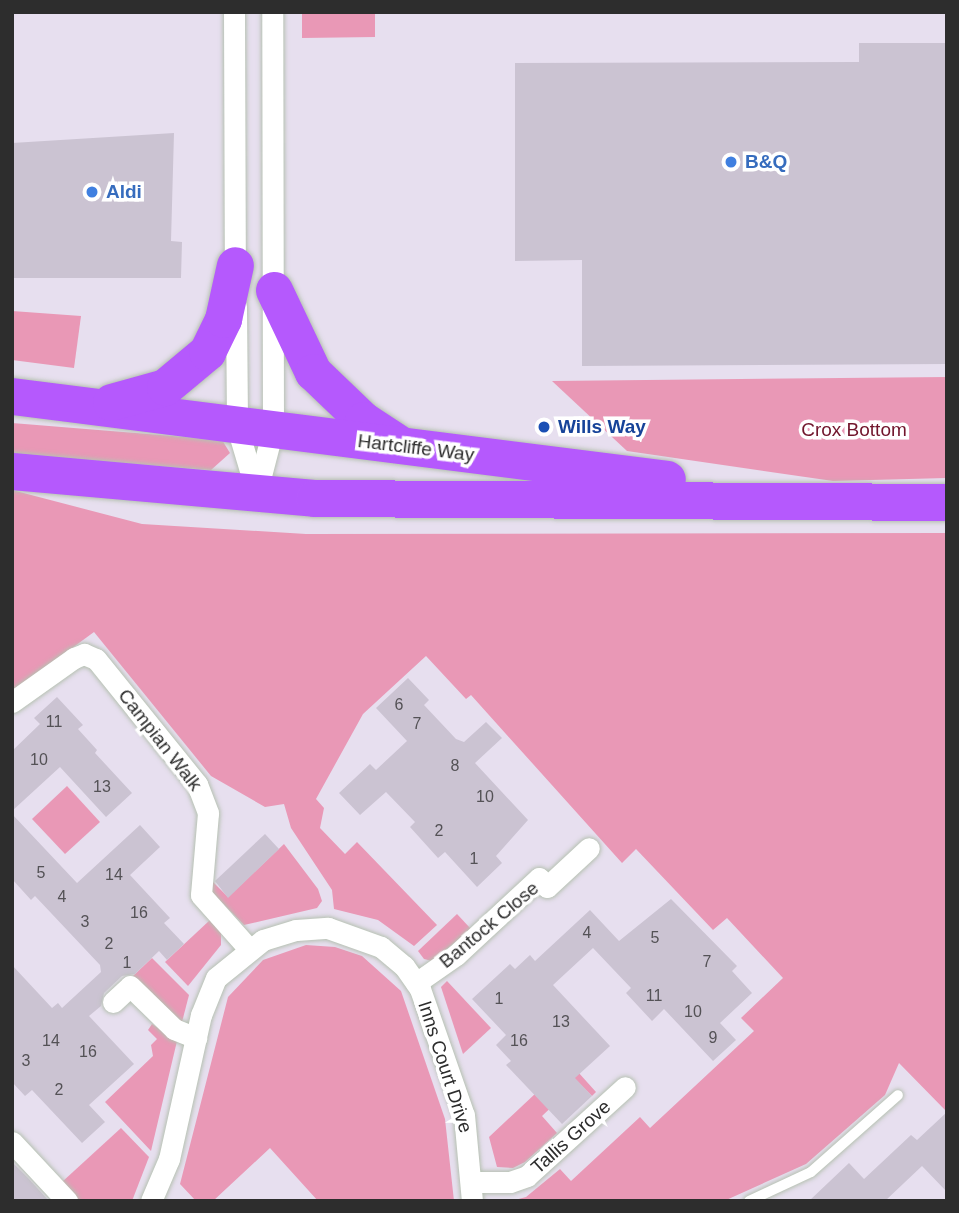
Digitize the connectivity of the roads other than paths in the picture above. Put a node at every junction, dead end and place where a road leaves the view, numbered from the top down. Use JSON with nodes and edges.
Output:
{"nodes":[{"id":1,"x":234,"y":12,"type":"edge"},
{"id":2,"x":272,"y":12,"type":"edge"},
{"id":3,"x":235,"y":265,"type":"junction"},
{"id":4,"x":274,"y":290,"type":"junction"},
{"id":5,"x":12,"y":396,"type":"edge"},
{"id":6,"x":90,"y":406,"type":"junction"},
{"id":7,"x":255,"y":428,"type":"junction"},
{"id":8,"x":402,"y":446,"type":"junction"},
{"id":9,"x":12,"y":471,"type":"edge"},
{"id":10,"x":257,"y":494,"type":"junction"},
{"id":11,"x":821,"y":499,"type":"junction"},
{"id":12,"x":947,"y":502,"type":"edge"},
{"id":13,"x":12,"y":702,"type":"edge"},
{"id":14,"x":589,"y":848,"type":"dead end"},
{"id":15,"x":249,"y":949,"type":"junction"},
{"id":16,"x":416,"y":983,"type":"junction"},
{"id":17,"x":113,"y":1002,"type":"dead end"},
{"id":18,"x":196,"y":1038,"type":"junction"},
{"id":19,"x":625,"y":1087,"type":"dead end"},
{"id":20,"x":898,"y":1095,"type":"dead end"},
{"id":21,"x":13,"y":1143,"type":"edge"},
{"id":22,"x":472,"y":1191,"type":"edge"},
{"id":23,"x":67,"y":1201,"type":"edge"},
{"id":24,"x":151,"y":1201,"type":"edge"},
{"id":25,"x":749,"y":1201,"type":"edge"}],
"edges":[{"from":1,"to":3,"type":"street"},
{"from":2,"to":4,"type":"street"},
{"from":3,"to":6,"type":"highway"},
{"from":3,"to":7,"type":"street"},
{"from":4,"to":7,"type":"street"},
{"from":4,"to":8,"type":"highway"},
{"from":5,"to":6,"type":"highway","name":"Hartcliffe Way"},
{"from":6,"to":7,"type":"highway","name":"Hartcliffe Way"},
{"from":7,"to":8,"type":"highway","name":"Hartcliffe Way"},
{"from":7,"to":10,"type":"street"},
{"from":7,"to":10,"type":"street"},
{"from":8,"to":11,"type":"highway","name":"Hartcliffe Way"},
{"from":9,"to":10,"type":"highway","name":"Hartcliffe Way"},
{"from":10,"to":11,"type":"highway","name":"Hartcliffe Way"},
{"from":11,"to":12,"type":"highway","name":"Hartcliffe Way"},
{"from":13,"to":15,"type":"street","name":"Campian Walk"},
{"from":14,"to":16,"type":"street","name":"Bantock Close"},
{"from":15,"to":16,"type":"street","name":"Inns Court Drive"},
{"from":15,"to":18,"type":"street","name":"Inns Court Drive"},
{"from":16,"to":22,"type":"street","name":"Inns Court Drive"},
{"from":17,"to":18,"type":"street"},
{"from":18,"to":24,"type":"street","name":"Inns Court Drive"},
{"from":19,"to":22,"type":"street","name":"Tallis Grove"},
{"from":20,"to":25,"type":"lane"},
{"from":21,"to":23,"type":"street"}]}
